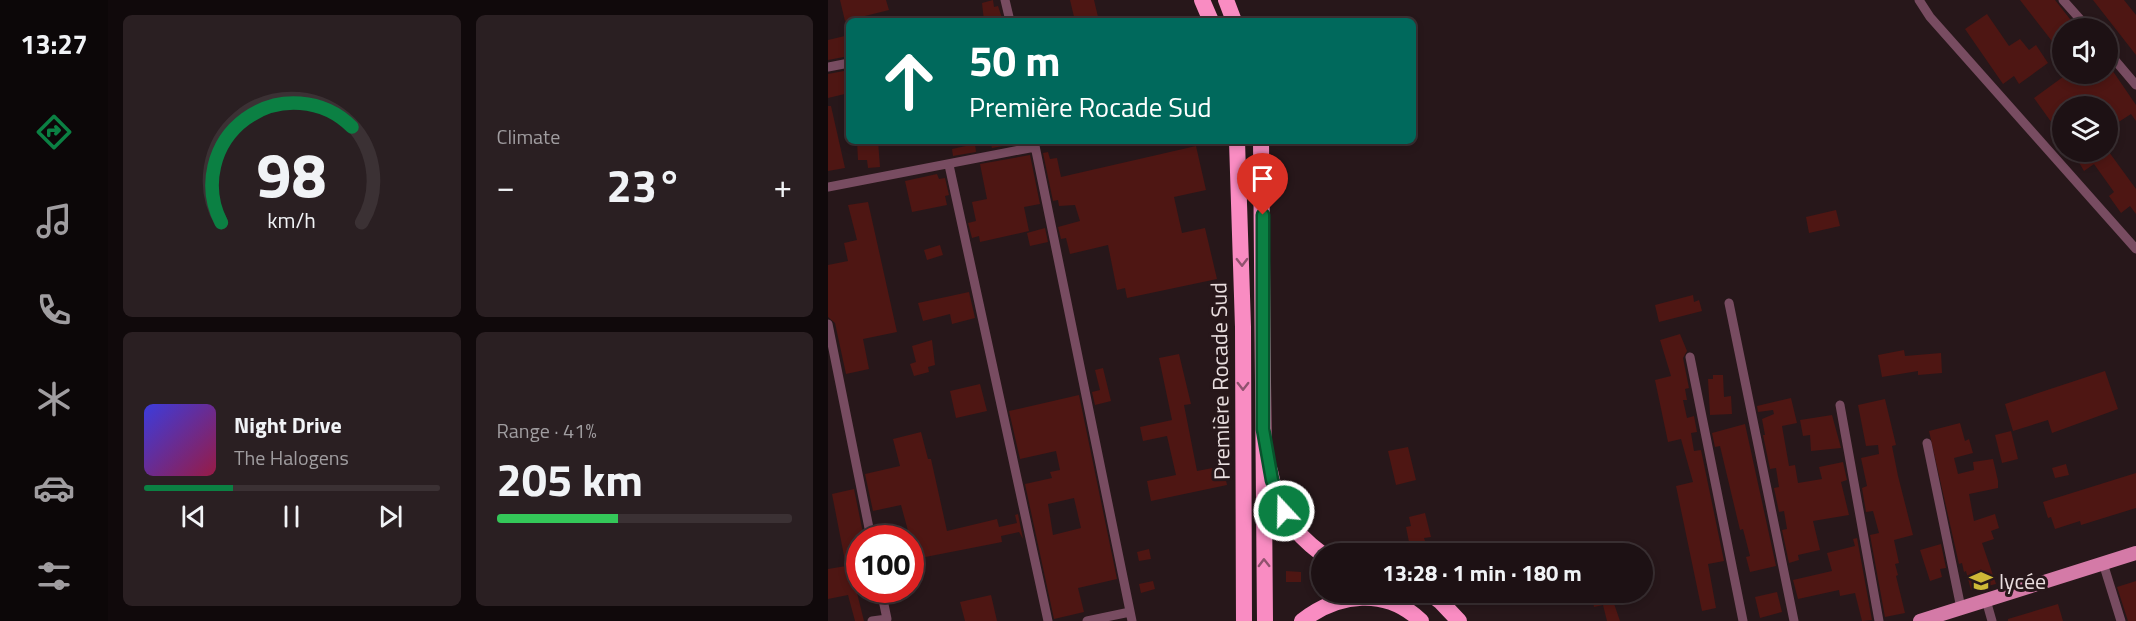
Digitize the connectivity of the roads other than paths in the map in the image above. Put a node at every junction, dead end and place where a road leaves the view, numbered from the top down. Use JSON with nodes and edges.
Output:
{"nodes":[{"id":1,"x":1005,"y":0,"type":"edge"},
{"id":2,"x":1202,"y":0,"type":"edge"},
{"id":3,"x":1226,"y":0,"type":"edge"},
{"id":4,"x":1919,"y":0,"type":"edge"},
{"id":5,"x":2063,"y":0,"type":"edge"},
{"id":6,"x":1009,"y":18,"type":"edge"},
{"id":7,"x":1210,"y":18,"type":"edge"},
{"id":8,"x":1233,"y":18,"type":"edge"},
{"id":9,"x":2079,"y":18,"type":"edge"},
{"id":10,"x":846,"y":64,"type":"edge"},
{"id":11,"x":2118,"y":64,"type":"edge"},
{"id":12,"x":828,"y":67,"type":"edge"},
{"id":13,"x":2136,"y":85,"type":"edge"},
{"id":14,"x":1034,"y":144,"type":"edge"},
{"id":15,"x":1237,"y":144,"type":"edge"},
{"id":16,"x":1261,"y":144,"type":"edge"},
{"id":17,"x":949,"y":165,"type":"junction"},
{"id":18,"x":828,"y":187,"type":"edge"},
{"id":19,"x":2136,"y":249,"type":"edge"},
{"id":20,"x":1729,"y":303,"type":"dead end"},
{"id":21,"x":828,"y":324,"type":"edge"},
{"id":22,"x":1690,"y":357,"type":"dead end"},
{"id":23,"x":1840,"y":405,"type":"dead end"},
{"id":24,"x":1263,"y":429,"type":"junction"},
{"id":25,"x":1927,"y":444,"type":"dead end"},
{"id":26,"x":868,"y":525,"type":"edge"},
{"id":27,"x":1311,"y":546,"type":"edge"},
{"id":28,"x":2136,"y":553,"type":"edge"},
{"id":29,"x":2103,"y":563,"type":"junction"},
{"id":30,"x":1986,"y":600,"type":"junction"},
{"id":31,"x":884,"y":603,"type":"edge"},
{"id":32,"x":1443,"y":603,"type":"edge"},
{"id":33,"x":1961,"y":608,"type":"junction"},
{"id":34,"x":1131,"y":616,"type":"edge"},
{"id":35,"x":1416,"y":616,"type":"edge"},
{"id":36,"x":888,"y":620,"type":"edge"},
{"id":37,"x":872,"y":621,"type":"edge"},
{"id":38,"x":1048,"y":621,"type":"edge"},
{"id":39,"x":1087,"y":621,"type":"edge"},
{"id":40,"x":1244,"y":621,"type":"edge"},
{"id":41,"x":1265,"y":621,"type":"edge"},
{"id":42,"x":1302,"y":621,"type":"edge"},
{"id":43,"x":1432,"y":621,"type":"edge"},
{"id":44,"x":1458,"y":621,"type":"edge"},
{"id":45,"x":1743,"y":621,"type":"edge"},
{"id":46,"x":1794,"y":621,"type":"edge"},
{"id":47,"x":1879,"y":621,"type":"edge"},
{"id":48,"x":1920,"y":621,"type":"edge"},
{"id":49,"x":1992,"y":621,"type":"edge"},
{"id":50,"x":2121,"y":621,"type":"edge"}],
"edges":[{"from":1,"to":6,"type":"street"},
{"from":2,"to":7,"type":"highway"},
{"from":3,"to":8,"type":"highway"},
{"from":4,"to":19,"type":"street"},
{"from":5,"to":9,"type":"street"},
{"from":10,"to":12,"type":"street"},
{"from":11,"to":13,"type":"street"},
{"from":14,"to":17,"type":"street"},
{"from":14,"to":34,"type":"street"},
{"from":15,"to":40,"type":"highway","name":"Première Rocade Sud","one_way":true},
{"from":16,"to":24,"type":"highway","name":"Première Rocade Sud"},
{"from":17,"to":18,"type":"street"},
{"from":17,"to":38,"type":"street"},
{"from":20,"to":46,"type":"street"},
{"from":21,"to":26,"type":"street"},
{"from":22,"to":45,"type":"street"},
{"from":23,"to":47,"type":"street"},
{"from":24,"to":27,"type":"highway"},
{"from":41,"to":24,"type":"highway","name":"Première Rocade Sud","one_way":true},
{"from":25,"to":33,"type":"street"},
{"from":28,"to":29,"type":"main road"},
{"from":29,"to":30,"type":"main road"},
{"from":29,"to":50,"type":"street"},
{"from":30,"to":33,"type":"main road"},
{"from":30,"to":49,"type":"street"},
{"from":31,"to":36,"type":"street"},
{"from":32,"to":44,"type":"highway"},
{"from":33,"to":48,"type":"main road"},
{"from":34,"to":39,"type":"street"},
{"from":35,"to":42,"type":"highway"},
{"from":35,"to":43,"type":"highway"},
{"from":36,"to":37,"type":"street"}]}
